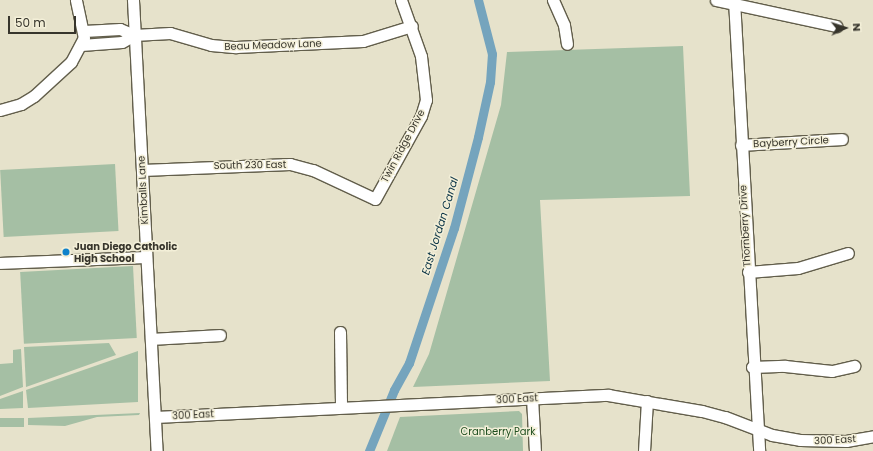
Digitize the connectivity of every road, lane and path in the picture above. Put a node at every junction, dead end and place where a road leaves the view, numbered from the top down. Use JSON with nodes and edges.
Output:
{"nodes":[{"id":1,"x":76,"y":0,"type":"edge"},
{"id":2,"x":133,"y":0,"type":"edge"},
{"id":3,"x":401,"y":0,"type":"edge"},
{"id":4,"x":553,"y":0,"type":"edge"},
{"id":5,"x":716,"y":0,"type":"edge"},
{"id":6,"x":734,"y":2,"type":"edge"},
{"id":7,"x":412,"y":26,"type":"junction"},
{"id":8,"x":836,"y":26,"type":"dead end"},
{"id":9,"x":134,"y":35,"type":"junction"},
{"id":10,"x":83,"y":38,"type":"junction"},
{"id":11,"x":567,"y":44,"type":"dead end"},
{"id":12,"x":0,"y":110,"type":"edge"},
{"id":13,"x":842,"y":139,"type":"dead end"},
{"id":14,"x":741,"y":145,"type":"junction"},
{"id":15,"x":142,"y":170,"type":"junction"},
{"id":16,"x":375,"y":199,"type":"joint"},
{"id":17,"x":848,"y":252,"type":"dead end"},
{"id":18,"x":146,"y":257,"type":"junction"},
{"id":19,"x":0,"y":263,"type":"edge"},
{"id":20,"x":748,"y":272,"type":"junction"},
{"id":21,"x":340,"y":332,"type":"dead end"},
{"id":22,"x":220,"y":335,"type":"dead end"},
{"id":23,"x":151,"y":338,"type":"junction"},
{"id":24,"x":854,"y":366,"type":"dead end"},
{"id":25,"x":752,"y":367,"type":"junction"},
{"id":26,"x":532,"y":398,"type":"junction"},
{"id":27,"x":647,"y":401,"type":"junction"},
{"id":28,"x":341,"y":407,"type":"junction"},
{"id":29,"x":155,"y":417,"type":"junction"},
{"id":30,"x":756,"y":430,"type":"junction"},
{"id":31,"x":873,"y":436,"type":"edge"},
{"id":32,"x":157,"y":451,"type":"edge"},
{"id":33,"x":535,"y":451,"type":"edge"},
{"id":34,"x":644,"y":451,"type":"edge"},
{"id":35,"x":759,"y":451,"type":"edge"}],
"edges":[{"from":1,"to":10,"type":"street"},
{"from":2,"to":9,"type":"street","name":"Kimballs Lane"},
{"from":3,"to":7,"type":"street","name":"Twin Ridge Drive"},
{"from":4,"to":11,"type":"street"},
{"from":5,"to":6,"type":"street"},
{"from":6,"to":8,"type":"street"},
{"from":6,"to":14,"type":"street","name":"Thornberry Drive"},
{"from":7,"to":9,"type":"street","name":"Beau Meadow Lane"},
{"from":7,"to":16,"type":"street","name":"Twin Ridge Drive"},
{"from":9,"to":10,"type":"street"},
{"from":9,"to":15,"type":"street","name":"Kimballs Lane"},
{"from":10,"to":12,"type":"street"},
{"from":13,"to":14,"type":"street","name":"Bayberry Circle"},
{"from":14,"to":20,"type":"street","name":"Thornberry Drive"},
{"from":15,"to":16,"type":"street","name":"South 230 East"},
{"from":15,"to":18,"type":"street","name":"Kimballs Lane"},
{"from":17,"to":20,"type":"street"},
{"from":18,"to":19,"type":"street"},
{"from":18,"to":23,"type":"street","name":"Kimballs Lane"},
{"from":20,"to":25,"type":"street","name":"Thornberry Drive"},
{"from":21,"to":28,"type":"street"},
{"from":22,"to":23,"type":"street"},
{"from":23,"to":29,"type":"street","name":"Kimballs Lane"},
{"from":24,"to":25,"type":"street"},
{"from":25,"to":30,"type":"street","name":"Thornberry Drive"},
{"from":26,"to":27,"type":"street","name":"300 East"},
{"from":26,"to":28,"type":"street","name":"300 East"},
{"from":26,"to":33,"type":"street"},
{"from":27,"to":30,"type":"street","name":"300 East"},
{"from":27,"to":34,"type":"street"},
{"from":28,"to":29,"type":"street","name":"300 East"},
{"from":29,"to":32,"type":"street","name":"Kimballs Lane"},
{"from":30,"to":31,"type":"street","name":"300 East"},
{"from":30,"to":35,"type":"street","name":"Thornberry Drive"}]}
